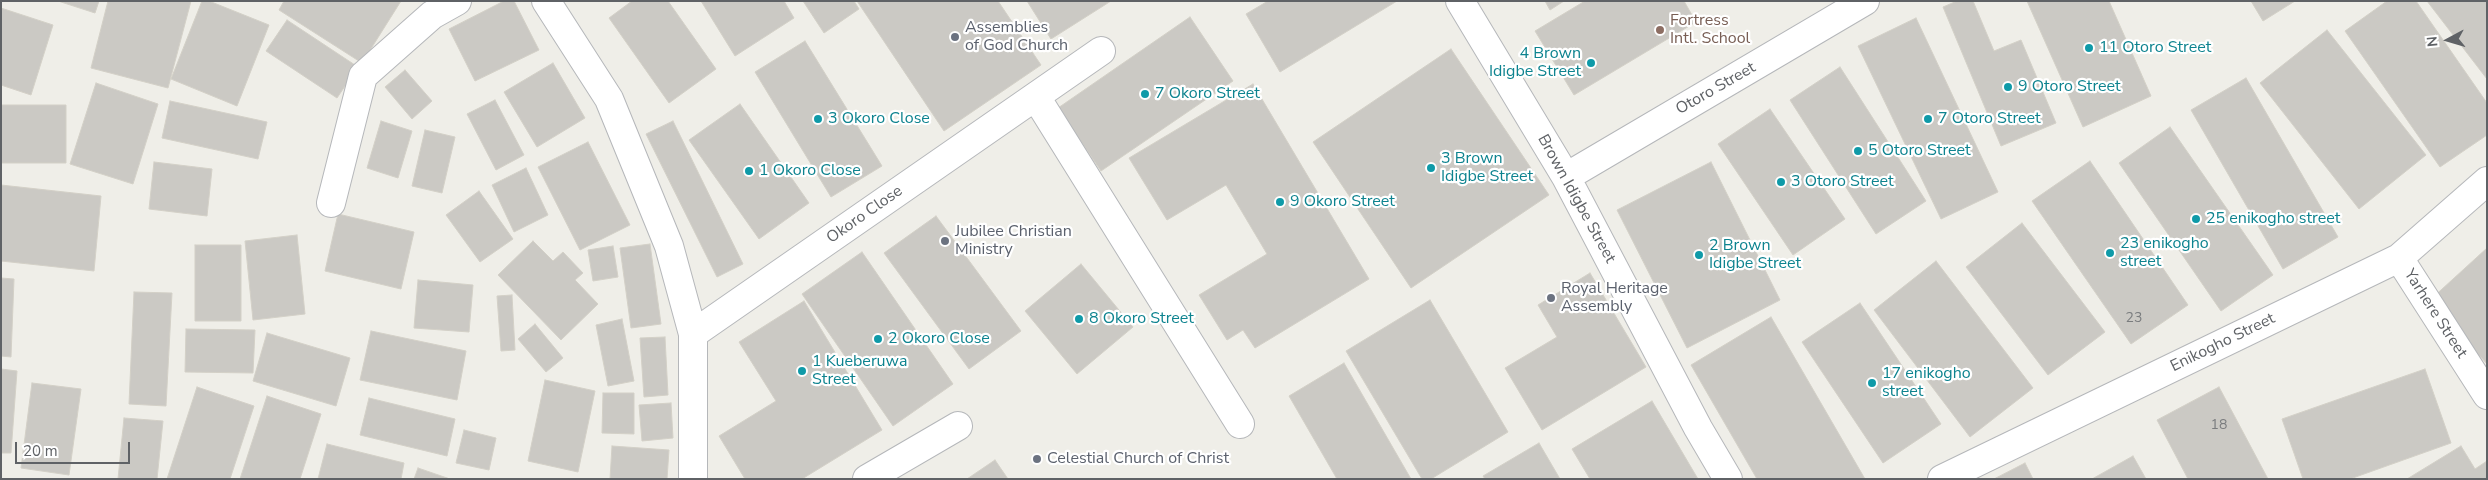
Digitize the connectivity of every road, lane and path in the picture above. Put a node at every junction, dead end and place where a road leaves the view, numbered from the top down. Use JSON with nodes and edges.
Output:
{"nodes":[{"id":1,"x":456,"y":1,"type":"edge"},
{"id":2,"x":546,"y":1,"type":"edge"},
{"id":3,"x":1460,"y":1,"type":"edge"},
{"id":4,"x":1865,"y":1,"type":"edge"},
{"id":5,"x":1101,"y":51,"type":"dead end"},
{"id":6,"x":1036,"y":97,"type":"junction"},
{"id":7,"x":1566,"y":177,"type":"junction"},
{"id":8,"x":2487,"y":181,"type":"edge"},
{"id":9,"x":331,"y":203,"type":"dead end"},
{"id":10,"x":2399,"y":258,"type":"junction"},
{"id":11,"x":693,"y":334,"type":"junction"},
{"id":12,"x":2487,"y":395,"type":"edge"},
{"id":13,"x":1240,"y":424,"type":"dead end"},
{"id":14,"x":958,"y":426,"type":"dead end"},
{"id":15,"x":693,"y":479,"type":"edge"},
{"id":16,"x":867,"y":479,"type":"edge"},
{"id":17,"x":1728,"y":479,"type":"edge"},
{"id":18,"x":1942,"y":479,"type":"edge"}],
"edges":[{"from":1,"to":9,"type":"street"},
{"from":2,"to":11,"type":"street"},
{"from":3,"to":7,"type":"street","name":"Brown Idigbe Street"},
{"from":4,"to":7,"type":"street","name":"Otoro Street"},
{"from":5,"to":6,"type":"street","name":"Okoro Close"},
{"from":6,"to":11,"type":"street","name":"Okoro Close"},
{"from":6,"to":13,"type":"street"},
{"from":7,"to":17,"type":"street","name":"Brown Idigbe Street"},
{"from":8,"to":10,"type":"street","name":"Enikogho Street"},
{"from":10,"to":12,"type":"street","name":"Yarhere Street"},
{"from":10,"to":18,"type":"street","name":"Enikogho Street"},
{"from":11,"to":15,"type":"street"},
{"from":14,"to":16,"type":"street"}]}
